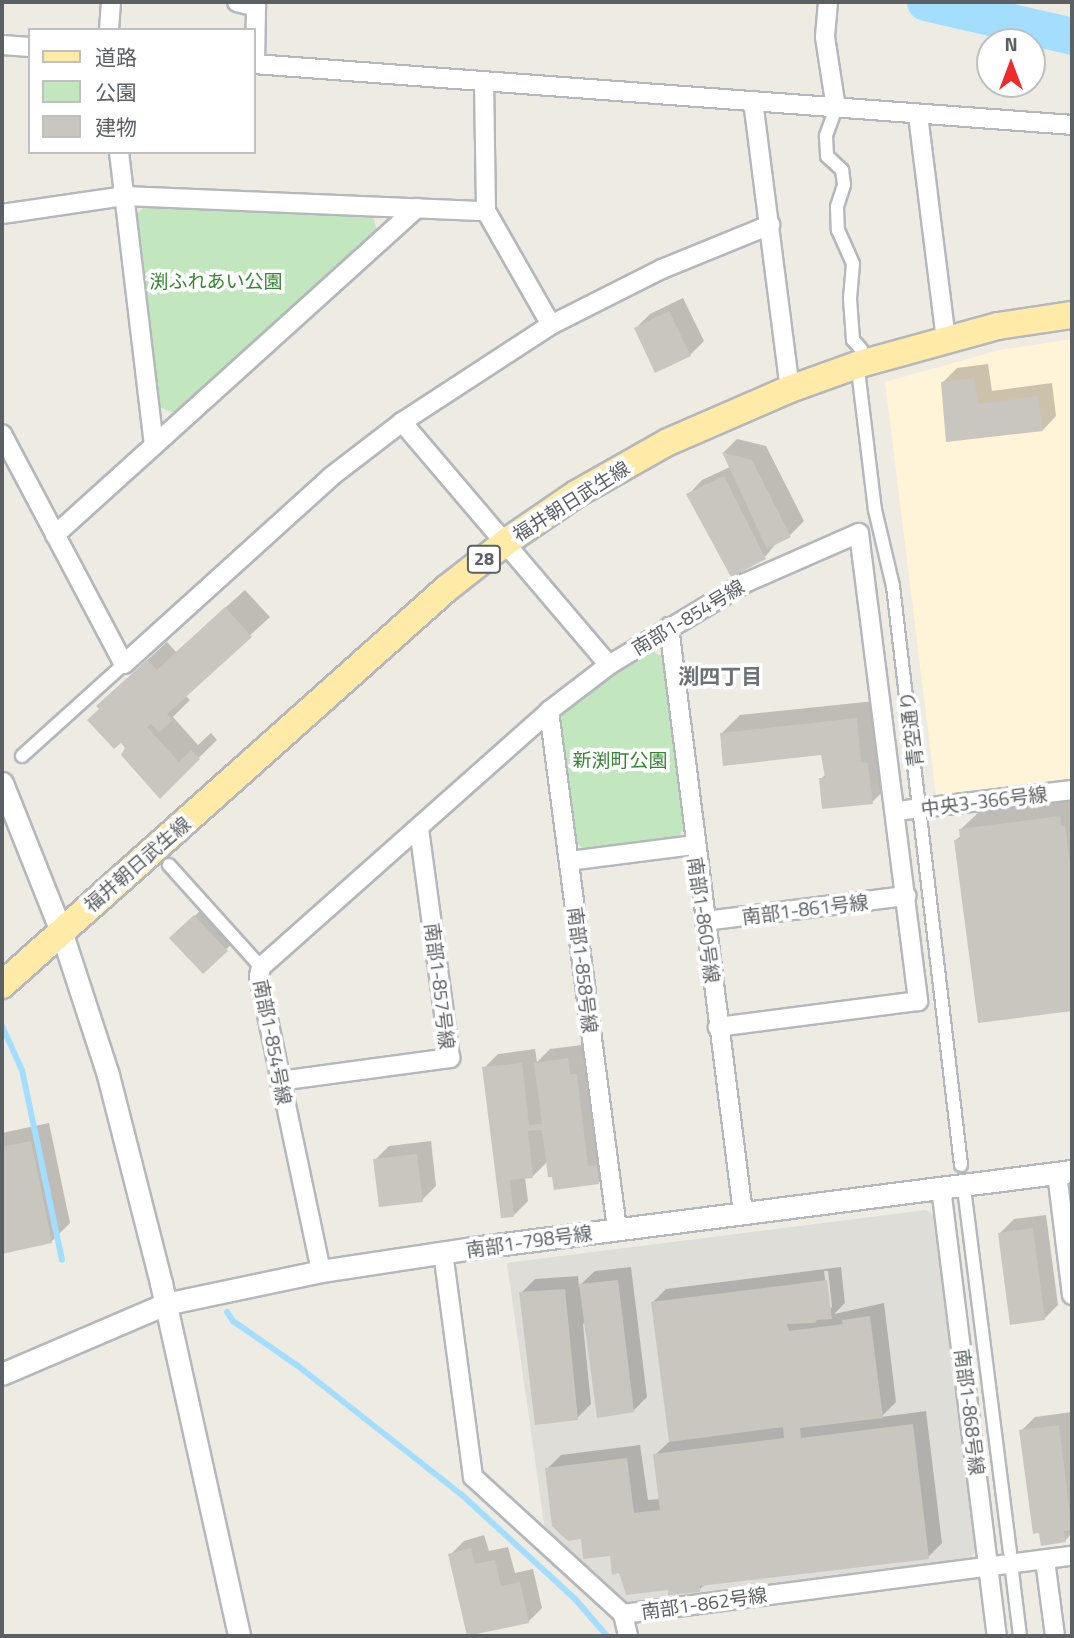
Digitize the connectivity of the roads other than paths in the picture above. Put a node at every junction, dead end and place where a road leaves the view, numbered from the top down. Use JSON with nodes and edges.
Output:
{"nodes":[{"id":1,"x":111,"y":2,"type":"edge"},
{"id":2,"x":237,"y":2,"type":"edge"},
{"id":3,"x":828,"y":2,"type":"edge"},
{"id":4,"x":109,"y":28,"type":"edge"},
{"id":5,"x":255,"y":28,"type":"edge"},
{"id":6,"x":2,"y":45,"type":"edge"},
{"id":7,"x":28,"y":47,"type":"edge"},
{"id":8,"x":256,"y":64,"type":"edge"},
{"id":9,"x":484,"y":82,"type":"junction"},
{"id":10,"x":753,"y":101,"type":"junction"},
{"id":11,"x":836,"y":108,"type":"junction"},
{"id":12,"x":918,"y":115,"type":"junction"},
{"id":13,"x":1072,"y":125,"type":"edge"},
{"id":14,"x":119,"y":154,"type":"edge"},
{"id":15,"x":124,"y":197,"type":"junction"},
{"id":16,"x":417,"y":208,"type":"junction"},
{"id":17,"x":486,"y":211,"type":"junction"},
{"id":18,"x":2,"y":214,"type":"edge"},
{"id":19,"x":770,"y":225,"type":"junction"},
{"id":20,"x":1072,"y":315,"type":"edge"},
{"id":21,"x":551,"y":325,"type":"junction"},
{"id":22,"x":946,"y":339,"type":"junction"},
{"id":23,"x":861,"y":349,"type":"dead end"},
{"id":24,"x":859,"y":378,"type":"dead end"},
{"id":25,"x":790,"y":389,"type":"junction"},
{"id":26,"x":402,"y":422,"type":"junction"},
{"id":27,"x":2,"y":434,"type":"edge"},
{"id":28,"x":154,"y":445,"type":"junction"},
{"id":29,"x":55,"y":535,"type":"junction"},
{"id":30,"x":506,"y":542,"type":"junction"},
{"id":31,"x":669,"y":627,"type":"junction"},
{"id":32,"x":124,"y":664,"type":"junction"},
{"id":33,"x":609,"y":665,"type":"junction"},
{"id":34,"x":549,"y":711,"type":"junction"},
{"id":35,"x":22,"y":756,"type":"dead end"},
{"id":36,"x":2,"y":783,"type":"edge"},
{"id":37,"x":1072,"y":790,"type":"edge"},
{"id":38,"x":920,"y":809,"type":"junction"},
{"id":39,"x":896,"y":811,"type":"junction"},
{"id":40,"x":419,"y":829,"type":"junction"},
{"id":41,"x":694,"y":845,"type":"junction"},
{"id":42,"x":569,"y":861,"type":"junction"},
{"id":43,"x":169,"y":865,"type":"dead end"},
{"id":44,"x":906,"y":896,"type":"junction"},
{"id":45,"x":705,"y":921,"type":"junction"},
{"id":46,"x":61,"y":932,"type":"junction"},
{"id":47,"x":261,"y":967,"type":"junction"},
{"id":48,"x":2,"y":985,"type":"edge"},
{"id":49,"x":718,"y":1027,"type":"junction"},
{"id":50,"x":280,"y":1081,"type":"junction"},
{"id":51,"x":961,"y":1165,"type":"dead end"},
{"id":52,"x":1065,"y":1172,"type":"edge"},
{"id":53,"x":941,"y":1188,"type":"junction"},
{"id":54,"x":965,"y":1196,"type":"dead end"},
{"id":55,"x":743,"y":1213,"type":"junction"},
{"id":56,"x":617,"y":1229,"type":"junction"},
{"id":57,"x":443,"y":1252,"type":"junction"},
{"id":58,"x":321,"y":1271,"type":"junction"},
{"id":59,"x":1072,"y":1295,"type":"edge"},
{"id":60,"x":165,"y":1304,"type":"junction"},
{"id":61,"x":2,"y":1374,"type":"edge"},
{"id":62,"x":1010,"y":1552,"type":"dead end"},
{"id":63,"x":1072,"y":1556,"type":"edge"},
{"id":64,"x":1045,"y":1560,"type":"junction"},
{"id":65,"x":989,"y":1565,"type":"junction"},
{"id":66,"x":1012,"y":1571,"type":"dead end"},
{"id":67,"x":623,"y":1614,"type":"junction"},
{"id":68,"x":239,"y":1636,"type":"edge"},
{"id":69,"x":628,"y":1636,"type":"edge"},
{"id":70,"x":998,"y":1636,"type":"edge"},
{"id":71,"x":1020,"y":1636,"type":"edge"},
{"id":72,"x":1055,"y":1636,"type":"edge"}],
"edges":[{"from":1,"to":4,"type":"street"},
{"from":2,"to":5,"type":"street"},
{"from":3,"to":11,"type":"street"},
{"from":6,"to":7,"type":"street"},
{"from":8,"to":9,"type":"street"},
{"from":9,"to":10,"type":"street"},
{"from":9,"to":17,"type":"street"},
{"from":10,"to":11,"type":"street"},
{"from":10,"to":19,"type":"street"},
{"from":11,"to":12,"type":"street"},
{"from":11,"to":23,"type":"street"},
{"from":12,"to":13,"type":"street"},
{"from":12,"to":22,"type":"street"},
{"from":14,"to":15,"type":"street"},
{"from":15,"to":16,"type":"street"},
{"from":15,"to":18,"type":"street"},
{"from":15,"to":28,"type":"street"},
{"from":16,"to":17,"type":"street"},
{"from":16,"to":28,"type":"street"},
{"from":17,"to":21,"type":"street"},
{"from":19,"to":21,"type":"street"},
{"from":19,"to":25,"type":"street"},
{"from":20,"to":22,"type":"main road","name":"福井朝日武生線","number":"28"},
{"from":21,"to":26,"type":"street"},
{"from":22,"to":25,"type":"main road","name":"福井朝日武生線","number":"28"},
{"from":24,"to":38,"type":"street","name":"青空通り"},
{"from":25,"to":30,"type":"main road","name":"福井朝日武生線","number":"28"},
{"from":26,"to":30,"type":"street"},
{"from":26,"to":32,"type":"street"},
{"from":27,"to":29,"type":"street"},
{"from":28,"to":29,"type":"street"},
{"from":29,"to":32,"type":"street"},
{"from":30,"to":33,"type":"street"},
{"from":30,"to":46,"type":"main road","name":"福井朝日武生線","number":"28"},
{"from":31,"to":33,"type":"street","name":"南部1-854号線"},
{"from":31,"to":39,"type":"street","name":"南部1-854号線"},
{"from":31,"to":41,"type":"street","name":"南部1-860号線"},
{"from":32,"to":35,"type":"street"},
{"from":33,"to":34,"type":"street","name":"南部1-854号線"},
{"from":34,"to":40,"type":"street","name":"南部1-854号線"},
{"from":34,"to":42,"type":"street","name":"南部1-858号線"},
{"from":36,"to":46,"type":"street"},
{"from":37,"to":38,"type":"street","name":"中央3-366号線"},
{"from":38,"to":39,"type":"street","name":"中央3-366号線"},
{"from":38,"to":51,"type":"street","name":"青空通り"},
{"from":39,"to":44,"type":"street","name":"南部1-854号線"},
{"from":40,"to":47,"type":"street","name":"南部1-854号線"},
{"from":40,"to":50,"type":"street","name":"南部1-857号線"},
{"from":41,"to":42,"type":"street"},
{"from":41,"to":45,"type":"street","name":"南部1-860号線"},
{"from":42,"to":56,"type":"street","name":"南部1-858号線"},
{"from":43,"to":47,"type":"street"},
{"from":44,"to":45,"type":"street","name":"南部1-861号線"},
{"from":44,"to":49,"type":"street","name":"南部1-854号線"},
{"from":45,"to":49,"type":"street","name":"南部1-860号線"},
{"from":46,"to":48,"type":"main road","name":"福井朝日武生線","number":"28"},
{"from":46,"to":60,"type":"street"},
{"from":47,"to":50,"type":"street","name":"南部1-854号線"},
{"from":49,"to":55,"type":"street","name":"南部1-860号線"},
{"from":50,"to":58,"type":"street","name":"南部1-854号線"},
{"from":52,"to":53,"type":"street","name":"南部1-798号線"},
{"from":52,"to":59,"type":"street"},
{"from":53,"to":55,"type":"street","name":"南部1-798号線"},
{"from":53,"to":65,"type":"street","name":"南部1-868号線"},
{"from":54,"to":62,"type":"street"},
{"from":55,"to":56,"type":"street","name":"南部1-798号線"},
{"from":56,"to":57,"type":"street","name":"南部1-798号線"},
{"from":57,"to":58,"type":"street","name":"南部1-798号線"},
{"from":57,"to":67,"type":"street","name":"南部1-862号線"},
{"from":58,"to":60,"type":"street","name":"南部1-798号線"},
{"from":60,"to":61,"type":"street","name":"南部1-798号線"},
{"from":60,"to":68,"type":"street"},
{"from":63,"to":64,"type":"street","name":"南部1-862号線"},
{"from":64,"to":65,"type":"street","name":"南部1-862号線"},
{"from":64,"to":72,"type":"street"},
{"from":65,"to":67,"type":"street","name":"南部1-862号線"},
{"from":65,"to":70,"type":"street","name":"南部1-868号線"},
{"from":66,"to":71,"type":"street"},
{"from":67,"to":69,"type":"street"}]}
